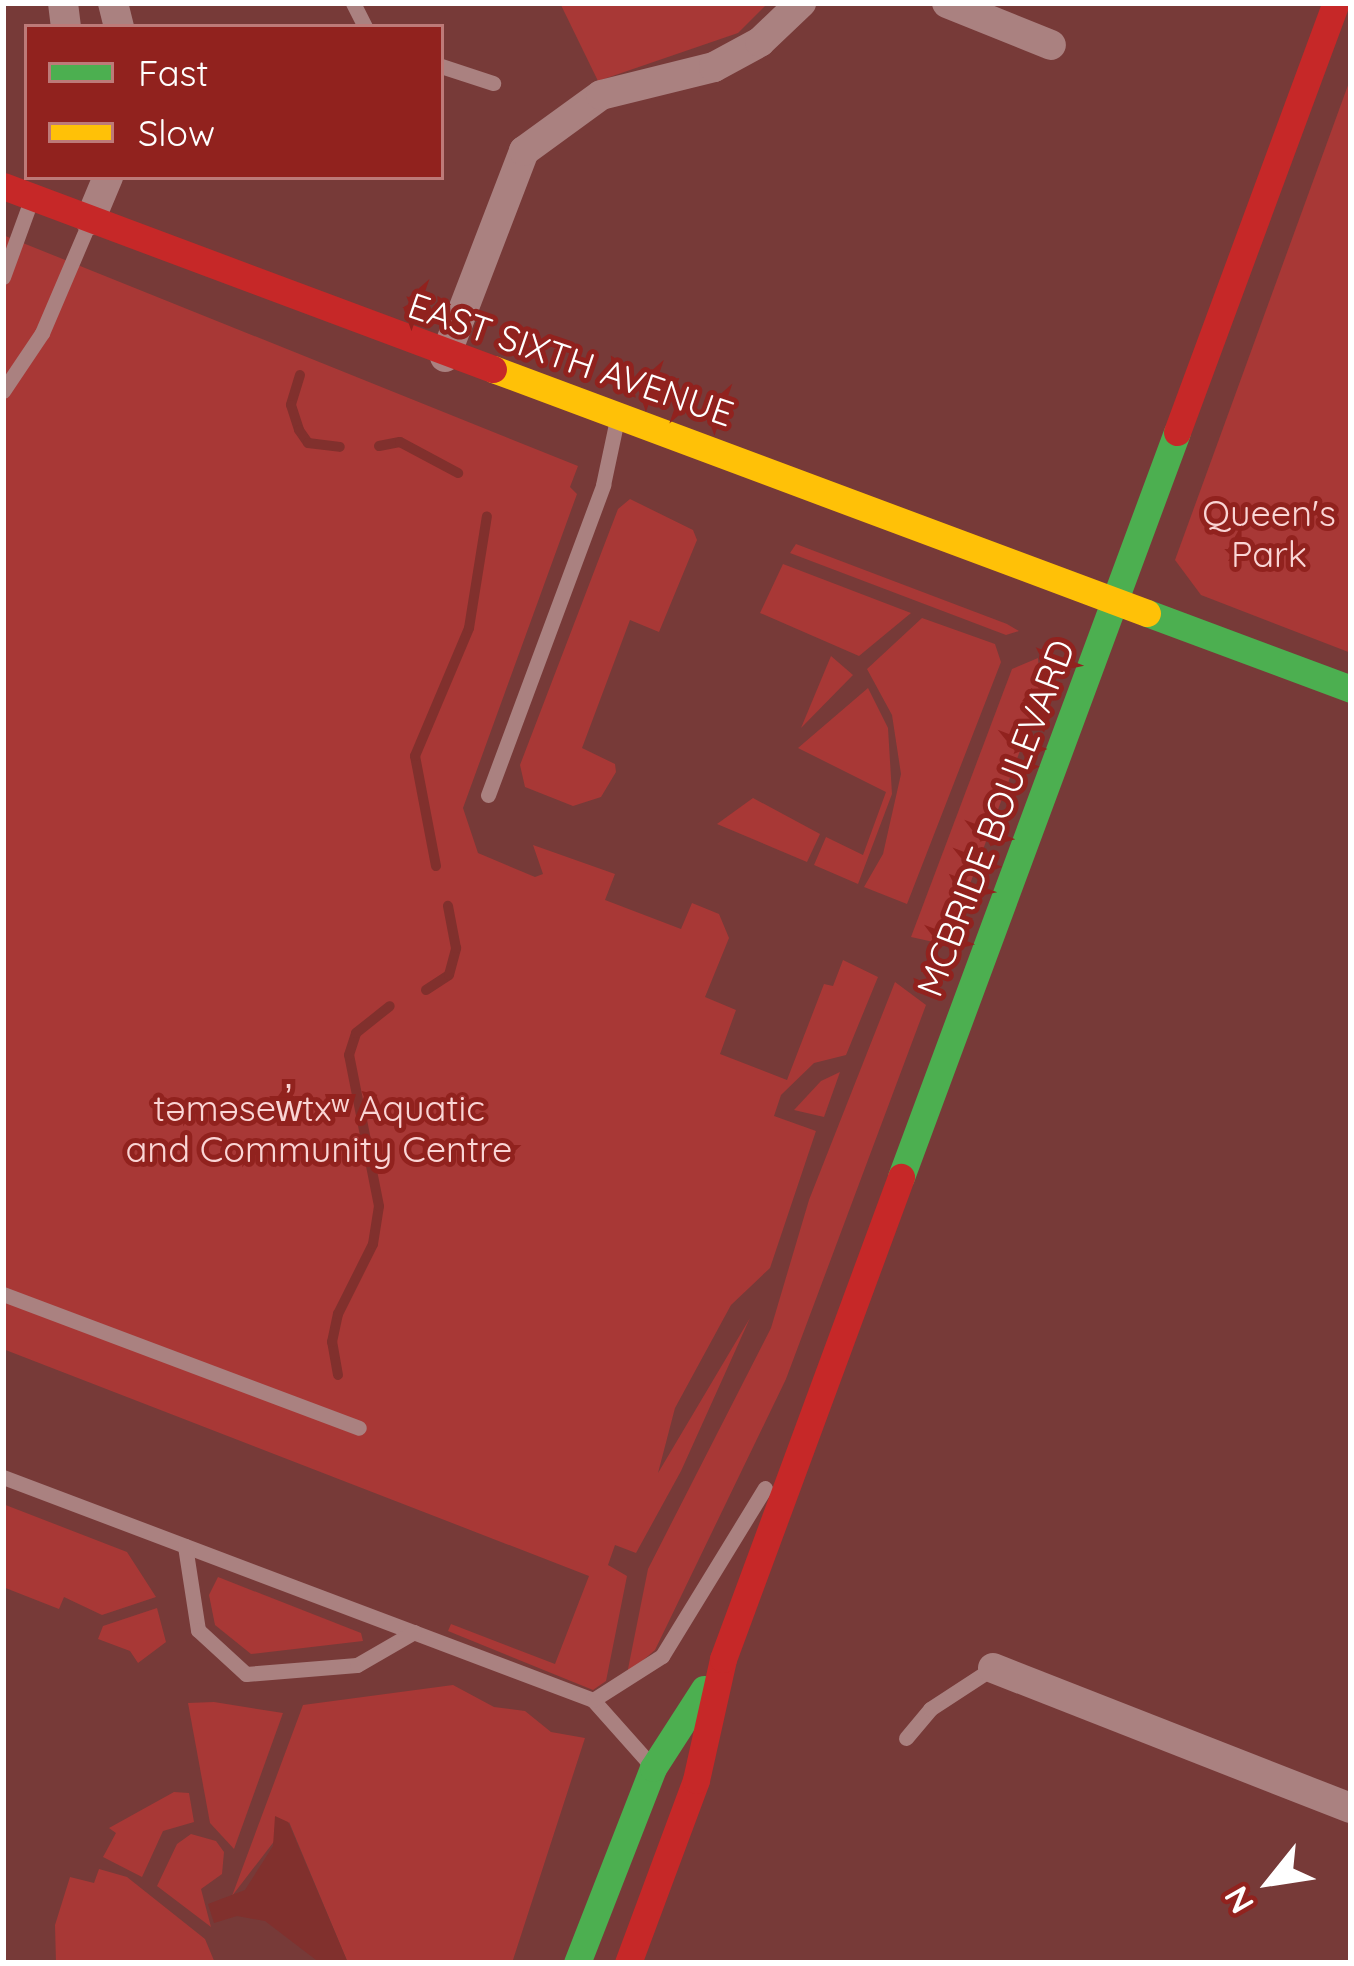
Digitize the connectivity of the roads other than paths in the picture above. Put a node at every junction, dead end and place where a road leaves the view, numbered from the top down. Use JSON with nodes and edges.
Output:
{"nodes":[{"id":1,"x":801,"y":3,"type":"edge"},
{"id":2,"x":946,"y":3,"type":"edge"},
{"id":3,"x":1336,"y":3,"type":"edge"},
{"id":4,"x":1051,"y":45,"type":"dead end"},
{"id":5,"x":444,"y":67,"type":"edge"},
{"id":6,"x":493,"y":82,"type":"dead end"},
{"id":7,"x":107,"y":180,"type":"edge"},
{"id":8,"x":24,"y":187,"type":"edge"},
{"id":9,"x":90,"y":220,"type":"junction"},
{"id":10,"x":3,"y":277,"type":"edge"},
{"id":11,"x":445,"y":357,"type":"junction"},
{"id":12,"x":3,"y":391,"type":"edge"},
{"id":13,"x":619,"y":412,"type":"junction"},
{"id":14,"x":1116,"y":598,"type":"junction"},
{"id":15,"x":1351,"y":688,"type":"edge"},
{"id":16,"x":488,"y":796,"type":"dead end"},
{"id":17,"x":3,"y":1294,"type":"edge"},
{"id":18,"x":818,"y":1400,"type":"junction"},
{"id":19,"x":359,"y":1429,"type":"dead end"},
{"id":20,"x":3,"y":1477,"type":"edge"},
{"id":21,"x":185,"y":1546,"type":"junction"},
{"id":22,"x":414,"y":1632,"type":"junction"},
{"id":23,"x":722,"y":1659,"type":"junction"},
{"id":24,"x":993,"y":1668,"type":"joint"},
{"id":25,"x":593,"y":1700,"type":"junction"},
{"id":26,"x":905,"y":1738,"type":"dead end"},
{"id":27,"x":653,"y":1768,"type":"junction"},
{"id":28,"x":1351,"y":1808,"type":"edge"},
{"id":29,"x":577,"y":1963,"type":"edge"},
{"id":30,"x":628,"y":1963,"type":"edge"}],
"edges":[{"from":1,"to":11,"type":"street"},
{"from":2,"to":4,"type":"street"},
{"from":3,"to":14,"type":"main road","name":"MCBRIDE BOULEVARD"},
{"from":5,"to":6,"type":"lane"},
{"from":7,"to":9,"type":"street"},
{"from":8,"to":9,"type":"main road","name":"EAST SIXTH AVENUE"},
{"from":8,"to":10,"type":"lane"},
{"from":9,"to":11,"type":"main road","name":"EAST SIXTH AVENUE"},
{"from":9,"to":12,"type":"lane"},
{"from":11,"to":13,"type":"main road","name":"EAST SIXTH AVENUE"},
{"from":13,"to":14,"type":"main road","name":"EAST SIXTH AVENUE"},
{"from":13,"to":16,"type":"lane"},
{"from":14,"to":15,"type":"main road","name":"EAST SIXTH AVENUE"},
{"from":14,"to":18,"type":"main road","name":"MCBRIDE BOULEVARD"},
{"from":17,"to":19,"type":"lane"},
{"from":18,"to":23,"type":"main road","name":"MCBRIDE BOULEVARD"},
{"from":18,"to":25,"type":"lane"},
{"from":20,"to":21,"type":"lane"},
{"from":21,"to":22,"type":"lane"},
{"from":21,"to":22,"type":"lane"},
{"from":22,"to":25,"type":"lane"},
{"from":23,"to":27,"type":"main road","name":"MCBRIDE BOULEVARD"},
{"from":23,"to":30,"type":"main road","name":"MCBRIDE BOULEVARD"},
{"from":24,"to":26,"type":"lane"},
{"from":24,"to":28,"type":"street"},
{"from":25,"to":27,"type":"lane"},
{"from":27,"to":29,"type":"main road","name":"MCBRIDE BOULEVARD"}]}
